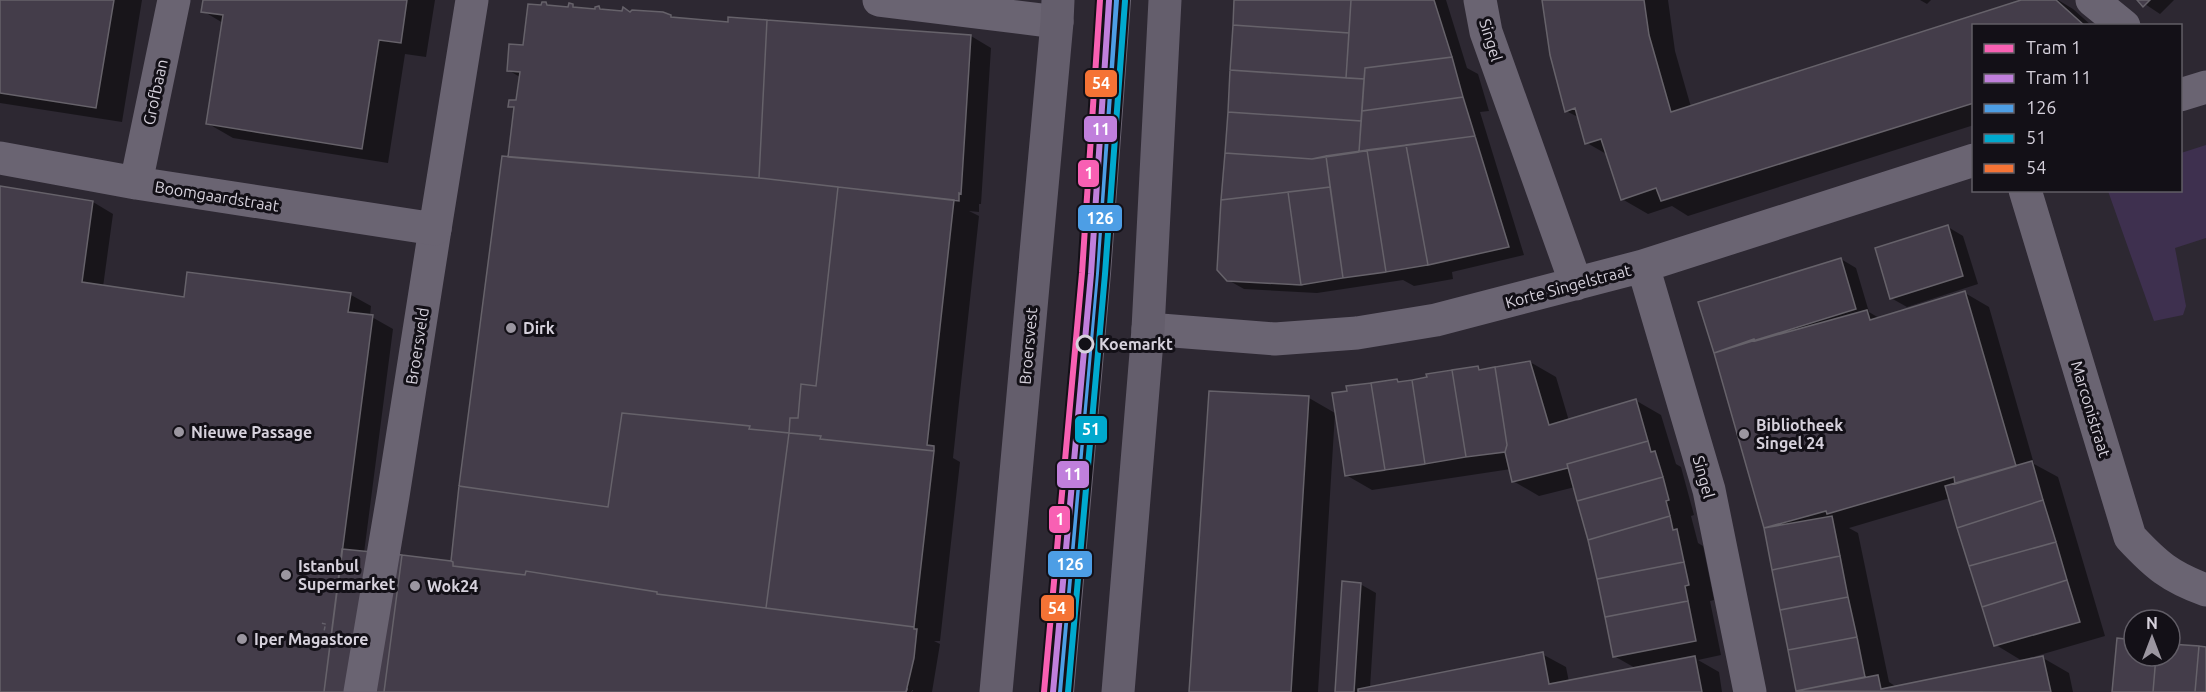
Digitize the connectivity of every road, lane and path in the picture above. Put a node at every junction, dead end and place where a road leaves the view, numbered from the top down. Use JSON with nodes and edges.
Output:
{"nodes":[{"id":1,"x":174,"y":0,"type":"edge"},
{"id":2,"x":472,"y":0,"type":"edge"},
{"id":3,"x":879,"y":0,"type":"edge"},
{"id":4,"x":1116,"y":0,"type":"edge"},
{"id":5,"x":1165,"y":0,"type":"edge"},
{"id":6,"x":1480,"y":0,"type":"edge"},
{"id":7,"x":2092,"y":0,"type":"edge"},
{"id":8,"x":1057,"y":11,"type":"edge"},
{"id":9,"x":2122,"y":24,"type":"edge"},
{"id":10,"x":2206,"y":87,"type":"edge"},
{"id":11,"x":2182,"y":95,"type":"edge"},
{"id":12,"x":0,"y":159,"type":"edge"},
{"id":13,"x":1972,"y":161,"type":"edge"},
{"id":14,"x":136,"y":183,"type":"junction"},
{"id":15,"x":2026,"y":192,"type":"edge"},
{"id":16,"x":435,"y":229,"type":"junction"},
{"id":17,"x":1643,"y":266,"type":"junction"},
{"id":18,"x":1576,"y":284,"type":"junction"},
{"id":19,"x":1149,"y":329,"type":"junction"},
{"id":20,"x":2206,"y":590,"type":"edge"},
{"id":21,"x":906,"y":690,"type":"dead end"},
{"id":22,"x":360,"y":692,"type":"edge"},
{"id":23,"x":912,"y":692,"type":"edge"},
{"id":24,"x":996,"y":692,"type":"edge"},
{"id":25,"x":1059,"y":692,"type":"edge"},
{"id":26,"x":1118,"y":692,"type":"edge"},
{"id":27,"x":1750,"y":692,"type":"edge"}],
"edges":[{"from":1,"to":14,"type":"street","name":"Grofbaan"},
{"from":2,"to":16,"type":"street","name":"Broersveld"},
{"from":3,"to":8,"type":"street"},
{"from":4,"to":25,"type":"lane"},
{"from":5,"to":19,"type":"main road"},
{"from":6,"to":18,"type":"street","name":"Singel"},
{"from":7,"to":9,"type":"street"},
{"from":8,"to":24,"type":"main road","name":"Broersvest"},
{"from":10,"to":11,"type":"street"},
{"from":12,"to":14,"type":"street","name":"Boomgaardstraat"},
{"from":13,"to":17,"type":"street","name":"Korte Singelstraat"},
{"from":14,"to":16,"type":"street","name":"Boomgaardstraat"},
{"from":15,"to":20,"type":"street","name":"Marconistraat"},
{"from":16,"to":22,"type":"street","name":"Broersveld"},
{"from":17,"to":18,"type":"street","name":"Korte Singelstraat"},
{"from":17,"to":27,"type":"street","name":"Singel"},
{"from":18,"to":19,"type":"street","name":"Korte Singelstraat"},
{"from":19,"to":26,"type":"main road"},
{"from":21,"to":23,"type":"path"}]}
